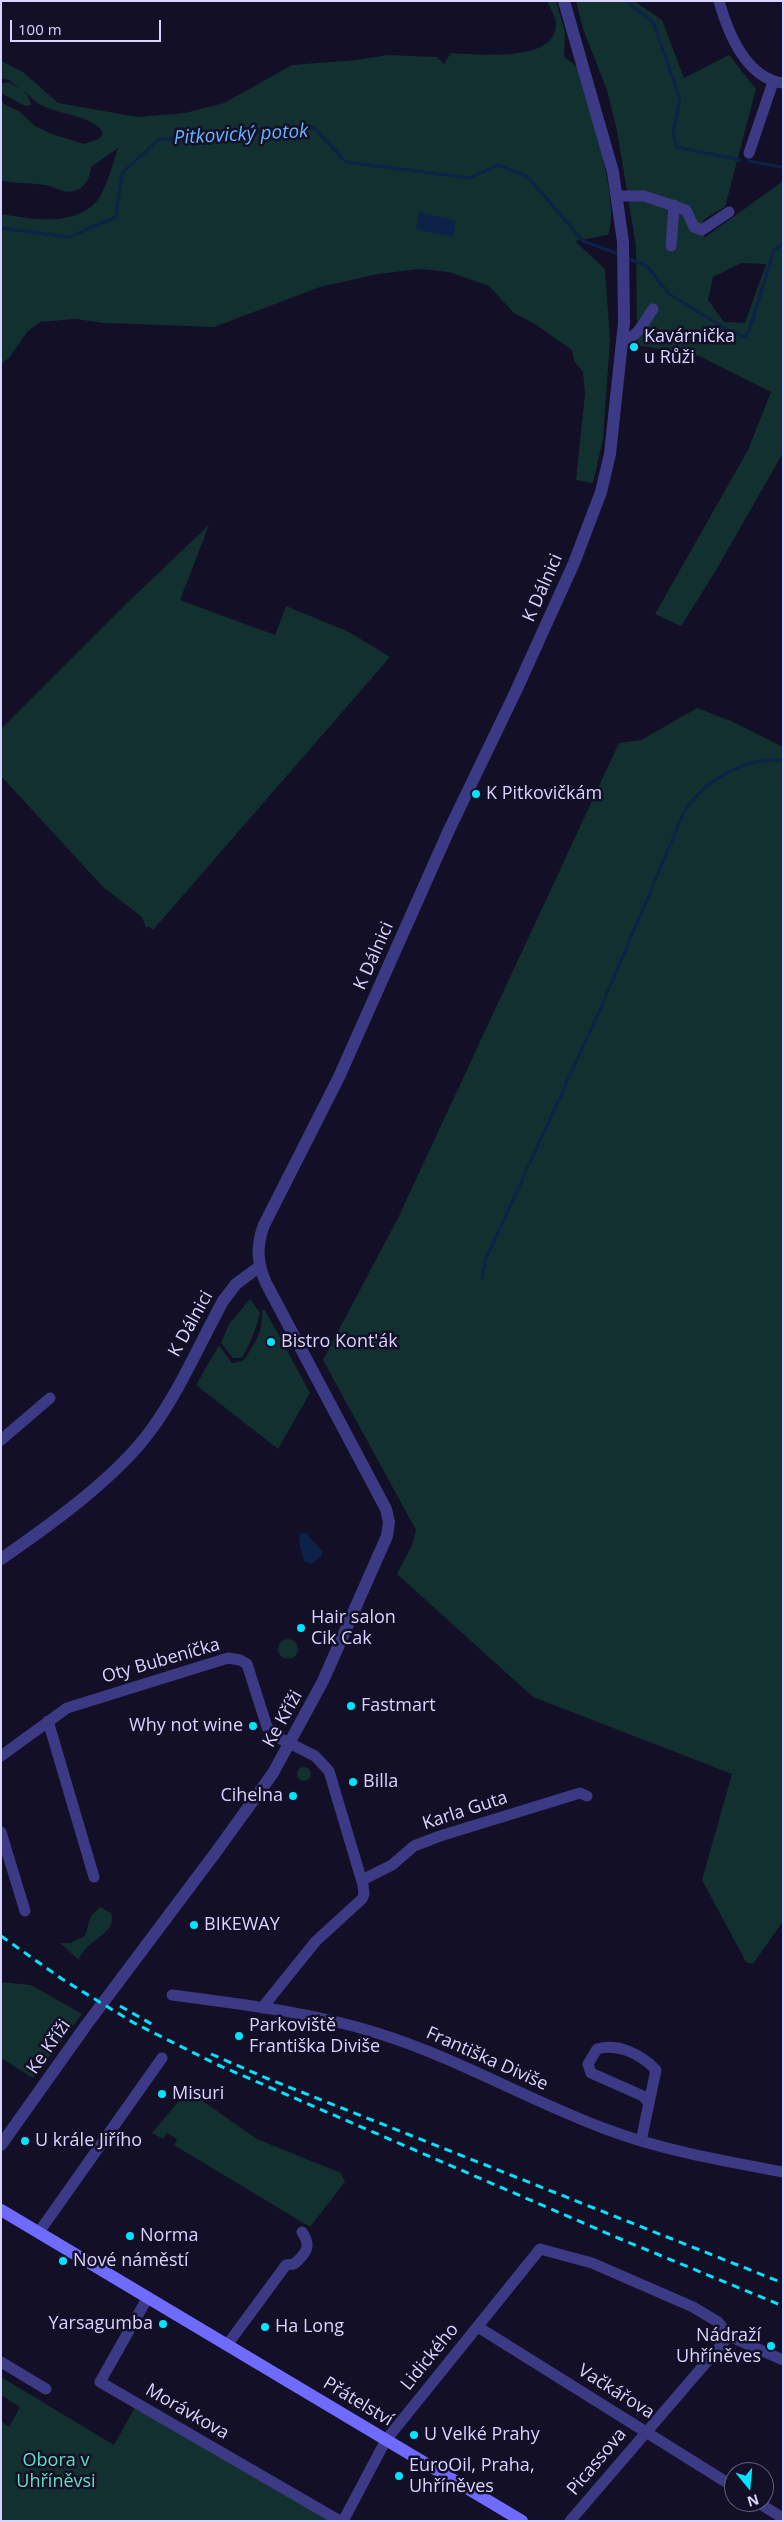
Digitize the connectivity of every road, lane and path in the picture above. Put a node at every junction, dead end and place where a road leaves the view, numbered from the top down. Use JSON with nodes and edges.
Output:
{"nodes":[{"id":1,"x":564,"y":1,"type":"edge"},
{"id":2,"x":719,"y":1,"type":"edge"},
{"id":3,"x":778,"y":82,"type":"edge"},
{"id":4,"x":749,"y":153,"type":"dead end"},
{"id":5,"x":618,"y":196,"type":"junction"},
{"id":6,"x":674,"y":205,"type":"junction"},
{"id":7,"x":729,"y":212,"type":"dead end"},
{"id":8,"x":671,"y":246,"type":"dead end"},
{"id":9,"x":653,"y":309,"type":"dead end"},
{"id":10,"x":622,"y":339,"type":"junction"},
{"id":11,"x":259,"y":1267,"type":"junction"},
{"id":12,"x":50,"y":1398,"type":"dead end"},
{"id":13,"x":1,"y":1440,"type":"edge"},
{"id":14,"x":1,"y":1559,"type":"edge"},
{"id":15,"x":48,"y":1721,"type":"junction"},
{"id":16,"x":290,"y":1744,"type":"junction"},
{"id":17,"x":1,"y":1756,"type":"edge"},
{"id":18,"x":587,"y":1796,"type":"dead end"},
{"id":19,"x":1,"y":1832,"type":"edge"},
{"id":20,"x":4,"y":1850,"type":"edge"},
{"id":21,"x":94,"y":1877,"type":"dead end"},
{"id":22,"x":362,"y":1880,"type":"junction"},
{"id":23,"x":25,"y":1911,"type":"dead end"},
{"id":24,"x":172,"y":1995,"type":"dead end"},
{"id":25,"x":262,"y":2008,"type":"junction"},
{"id":26,"x":162,"y":2058,"type":"dead end"},
{"id":27,"x":648,"y":2102,"type":"junction"},
{"id":28,"x":641,"y":2141,"type":"junction"},
{"id":29,"x":1,"y":2145,"type":"edge"},
{"id":30,"x":783,"y":2172,"type":"edge"},
{"id":31,"x":1,"y":2210,"type":"edge"},
{"id":32,"x":39,"y":2232,"type":"junction"},
{"id":33,"x":302,"y":2232,"type":"dead end"},
{"id":34,"x":148,"y":2297,"type":"junction"},
{"id":35,"x":478,"y":2327,"type":"junction"},
{"id":36,"x":729,"y":2336,"type":"junction"},
{"id":37,"x":227,"y":2345,"type":"junction"},
{"id":38,"x":783,"y":2360,"type":"edge"},
{"id":39,"x":1,"y":2362,"type":"edge"},
{"id":40,"x":46,"y":2389,"type":"dead end"},
{"id":41,"x":646,"y":2431,"type":"junction"},
{"id":42,"x":386,"y":2440,"type":"junction"},
{"id":43,"x":724,"y":2481,"type":"edge"},
{"id":44,"x":341,"y":2521,"type":"edge"},
{"id":45,"x":522,"y":2521,"type":"edge"},
{"id":46,"x":570,"y":2521,"type":"edge"}],
"edges":[{"from":1,"to":5,"type":"street","name":"K Dálnici"},
{"from":2,"to":3,"type":"street"},
{"from":3,"to":4,"type":"street"},
{"from":5,"to":6,"type":"street"},
{"from":5,"to":10,"type":"street","name":"K Dálnici"},
{"from":6,"to":7,"type":"street"},
{"from":6,"to":8,"type":"street"},
{"from":9,"to":10,"type":"street"},
{"from":10,"to":11,"type":"street","name":"K Dálnici"},
{"from":11,"to":14,"type":"street","name":"K Dálnici"},
{"from":11,"to":16,"type":"street","name":"Ke Kříži"},
{"from":12,"to":13,"type":"street"},
{"from":15,"to":16,"type":"street","name":"Oty Bubeníčka"},
{"from":15,"to":17,"type":"street","name":"Oty Bubeníčka"},
{"from":15,"to":21,"type":"street"},
{"from":16,"to":22,"type":"street"},
{"from":16,"to":29,"type":"street","name":"Ke Kříži"},
{"from":18,"to":22,"type":"street","name":"Karla Guta"},
{"from":19,"to":20,"type":"street"},
{"from":20,"to":23,"type":"street"},
{"from":22,"to":25,"type":"street"},
{"from":24,"to":25,"type":"street","name":"Františka Diviše"},
{"from":25,"to":28,"type":"street","name":"Františka Diviše"},
{"from":26,"to":32,"type":"street"},
{"from":27,"to":27,"type":"street"},
{"from":27,"to":28,"type":"street"},
{"from":28,"to":30,"type":"street","name":"Františka Diviše"},
{"from":31,"to":32,"type":"main road","name":"Přátelství"},
{"from":32,"to":34,"type":"main road","name":"Přátelství"},
{"from":33,"to":37,"type":"street"},
{"from":34,"to":37,"type":"main road","name":"Přátelství"},
{"from":34,"to":44,"type":"street","name":"Morávkova"},
{"from":35,"to":36,"type":"street","name":"Lidického"},
{"from":35,"to":41,"type":"street","name":"Vačkářova"},
{"from":35,"to":42,"type":"street","name":"Lidického"},
{"from":36,"to":38,"type":"street"},
{"from":36,"to":41,"type":"street","name":"Picassova"},
{"from":37,"to":42,"type":"main road","name":"Přátelství"},
{"from":39,"to":40,"type":"street"},
{"from":41,"to":43,"type":"street","name":"Vačkářova"},
{"from":41,"to":46,"type":"street","name":"Picassova"},
{"from":42,"to":44,"type":"street","name":"Lidického"},
{"from":42,"to":45,"type":"main road","name":"Přátelství"}]}
